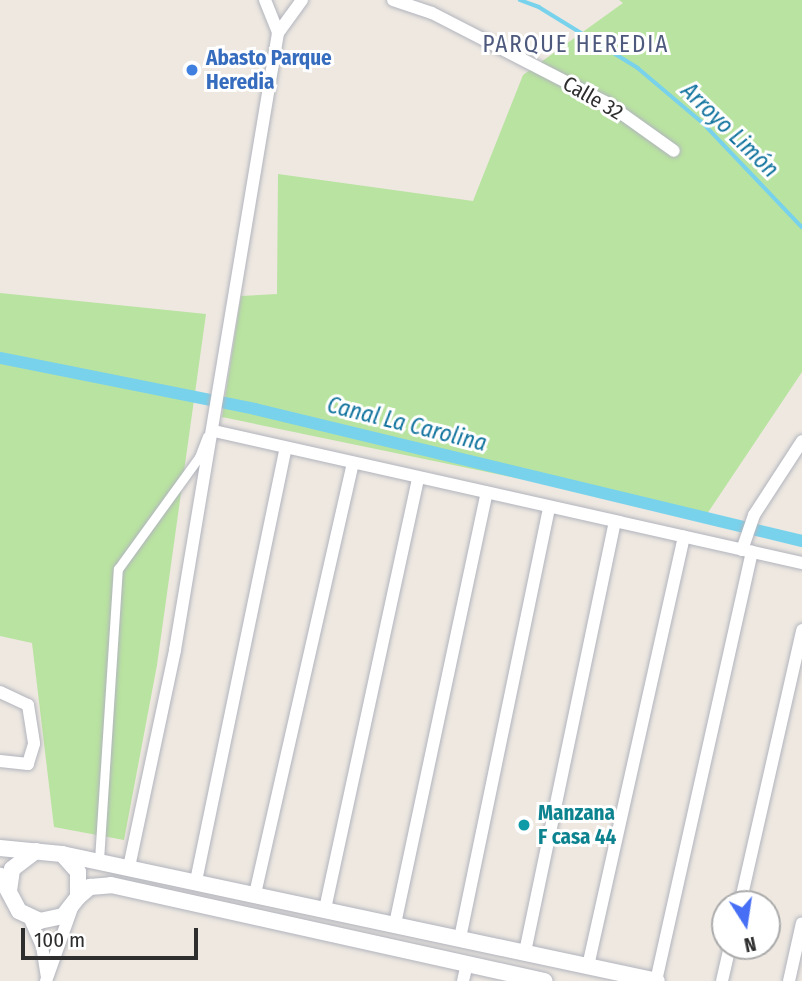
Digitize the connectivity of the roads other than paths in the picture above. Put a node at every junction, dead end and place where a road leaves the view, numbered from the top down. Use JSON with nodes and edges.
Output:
{"nodes":[{"id":1,"x":265,"y":0,"type":"edge"},
{"id":2,"x":302,"y":0,"type":"edge"},
{"id":3,"x":393,"y":0,"type":"edge"},
{"id":4,"x":278,"y":33,"type":"junction"},
{"id":5,"x":674,"y":151,"type":"dead end"},
{"id":6,"x":215,"y":425,"type":"junction"},
{"id":7,"x":802,"y":441,"type":"edge"},
{"id":8,"x":286,"y":449,"type":"junction"},
{"id":9,"x":353,"y":463,"type":"junction"},
{"id":10,"x":418,"y":478,"type":"junction"},
{"id":11,"x":487,"y":493,"type":"junction"},
{"id":12,"x":550,"y":507,"type":"junction"},
{"id":13,"x":615,"y":521,"type":"junction"},
{"id":14,"x":684,"y":537,"type":"junction"},
{"id":15,"x":747,"y":551,"type":"junction"},
{"id":16,"x":802,"y":563,"type":"edge"},
{"id":17,"x":802,"y":630,"type":"edge"},
{"id":18,"x":0,"y":692,"type":"edge"},
{"id":19,"x":0,"y":761,"type":"edge"},
{"id":20,"x":0,"y":848,"type":"edge"},
{"id":21,"x":39,"y":850,"type":"junction"},
{"id":22,"x":62,"y":854,"type":"junction"},
{"id":23,"x":99,"y":860,"type":"junction"},
{"id":24,"x":129,"y":867,"type":"junction"},
{"id":25,"x":0,"y":876,"type":"edge"},
{"id":26,"x":196,"y":881,"type":"junction"},
{"id":27,"x":743,"y":890,"type":"edge"},
{"id":28,"x":9,"y":891,"type":"junction"},
{"id":29,"x":255,"y":894,"type":"junction"},
{"id":30,"x":75,"y":902,"type":"junction"},
{"id":31,"x":325,"y":909,"type":"junction"},
{"id":32,"x":29,"y":917,"type":"junction"},
{"id":33,"x":802,"y":923,"type":"edge"},
{"id":34,"x":395,"y":924,"type":"junction"},
{"id":35,"x":460,"y":938,"type":"junction"},
{"id":36,"x":525,"y":952,"type":"junction"},
{"id":37,"x":727,"y":960,"type":"edge"},
{"id":38,"x":467,"y":964,"type":"junction"},
{"id":39,"x":588,"y":966,"type":"junction"},
{"id":40,"x":616,"y":977,"type":"edge"},
{"id":41,"x":46,"y":979,"type":"edge"},
{"id":42,"x":463,"y":981,"type":"edge"},
{"id":43,"x":545,"y":981,"type":"edge"},
{"id":44,"x":657,"y":981,"type":"edge"},
{"id":45,"x":722,"y":981,"type":"edge"},
{"id":46,"x":789,"y":981,"type":"edge"}],
"edges":[{"from":1,"to":4,"type":"street"},
{"from":2,"to":4,"type":"street"},
{"from":3,"to":5,"type":"street","name":"Calle 32"},
{"from":4,"to":6,"type":"street"},
{"from":6,"to":8,"type":"street"},
{"from":6,"to":23,"type":"street"},
{"from":6,"to":24,"type":"street"},
{"from":7,"to":15,"type":"street"},
{"from":8,"to":9,"type":"street"},
{"from":8,"to":26,"type":"street"},
{"from":9,"to":10,"type":"street"},
{"from":9,"to":29,"type":"street"},
{"from":10,"to":11,"type":"street"},
{"from":10,"to":31,"type":"street"},
{"from":11,"to":12,"type":"street"},
{"from":11,"to":34,"type":"street"},
{"from":12,"to":13,"type":"street"},
{"from":12,"to":35,"type":"street"},
{"from":13,"to":14,"type":"street"},
{"from":13,"to":36,"type":"street"},
{"from":14,"to":15,"type":"street"},
{"from":14,"to":39,"type":"street"},
{"from":15,"to":16,"type":"street"},
{"from":15,"to":44,"type":"street"},
{"from":17,"to":27,"type":"street"},
{"from":18,"to":19,"type":"street"},
{"from":20,"to":21,"type":"street"},
{"from":21,"to":22,"type":"street"},
{"from":21,"to":28,"type":"street"},
{"from":22,"to":23,"type":"street"},
{"from":22,"to":30,"type":"street"},
{"from":23,"to":24,"type":"street"},
{"from":24,"to":26,"type":"street"},
{"from":25,"to":28,"type":"street"},
{"from":26,"to":29,"type":"street"},
{"from":28,"to":32,"type":"street"},
{"from":29,"to":31,"type":"street"},
{"from":30,"to":32,"type":"street"},
{"from":30,"to":38,"type":"street"},
{"from":30,"to":41,"type":"street"},
{"from":31,"to":34,"type":"street"},
{"from":32,"to":41,"type":"street"},
{"from":33,"to":46,"type":"street"},
{"from":34,"to":35,"type":"street"},
{"from":35,"to":36,"type":"street"},
{"from":36,"to":39,"type":"street"},
{"from":37,"to":45,"type":"street"},
{"from":38,"to":42,"type":"street"},
{"from":38,"to":43,"type":"street"},
{"from":39,"to":40,"type":"street"},
{"from":40,"to":44,"type":"street"}]}
